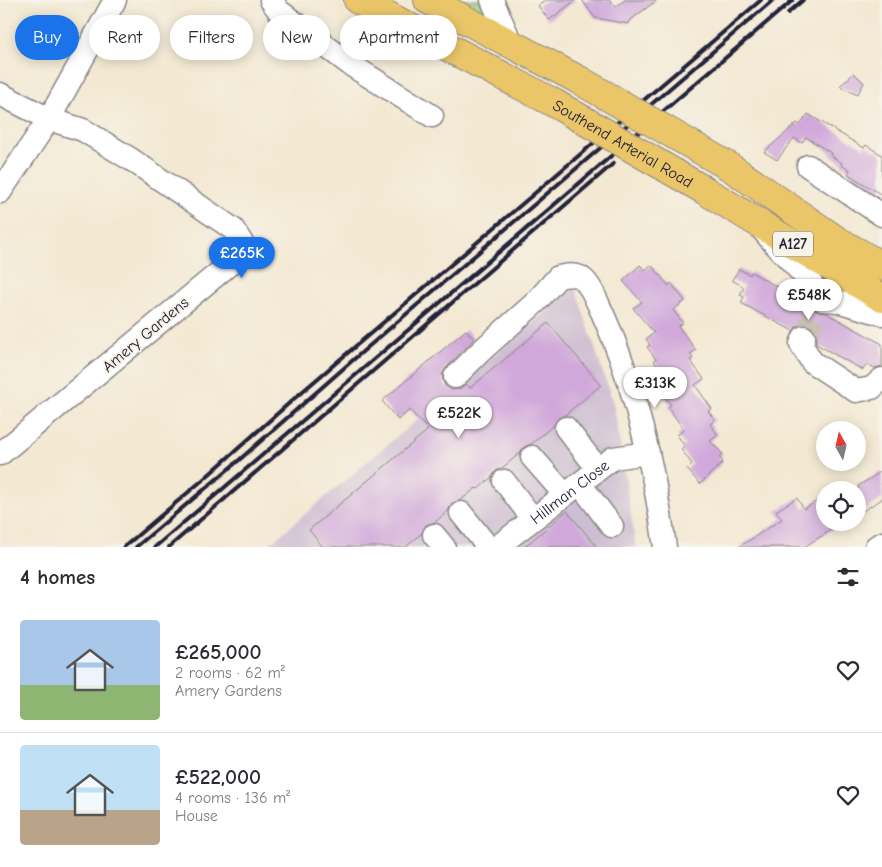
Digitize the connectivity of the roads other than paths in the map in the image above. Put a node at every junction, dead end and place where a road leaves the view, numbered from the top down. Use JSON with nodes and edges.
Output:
{"nodes":[{"id":1,"x":115,"y":0,"type":"edge"},
{"id":2,"x":271,"y":0,"type":"edge"},
{"id":3,"x":358,"y":0,"type":"edge"},
{"id":4,"x":428,"y":0,"type":"edge"},
{"id":5,"x":492,"y":0,"type":"edge"},
{"id":6,"x":511,"y":43,"type":"junction"},
{"id":7,"x":0,"y":94,"type":"edge"},
{"id":8,"x":432,"y":116,"type":"dead end"},
{"id":9,"x":49,"y":119,"type":"junction"},
{"id":10,"x":808,"y":166,"type":"dead end"},
{"id":11,"x":0,"y":192,"type":"edge"},
{"id":12,"x":882,"y":214,"type":"edge"},
{"id":13,"x":754,"y":220,"type":"junction"},
{"id":14,"x":882,"y":266,"type":"edge"},
{"id":15,"x":882,"y":298,"type":"edge"},
{"id":16,"x":882,"y":314,"type":"edge"},
{"id":17,"x":804,"y":337,"type":"tunnel mouth"},
{"id":18,"x":455,"y":377,"type":"dead end"},
{"id":19,"x":882,"y":379,"type":"edge"},
{"id":20,"x":566,"y":428,"type":"dead end"},
{"id":21,"x":648,"y":453,"type":"junction"},
{"id":22,"x":0,"y":454,"type":"edge"},
{"id":23,"x":532,"y":457,"type":"dead end"},
{"id":24,"x":598,"y":469,"type":"junction"},
{"id":25,"x":504,"y":481,"type":"dead end"},
{"id":26,"x":572,"y":489,"type":"junction"},
{"id":27,"x":461,"y":513,"type":"dead end"},
{"id":28,"x":533,"y":519,"type":"junction"},
{"id":29,"x":612,"y":526,"type":"dead end"},
{"id":30,"x":882,"y":544,"type":"edge"},
{"id":31,"x":488,"y":547,"type":"edge"},
{"id":32,"x":497,"y":547,"type":"edge"},
{"id":33,"x":664,"y":547,"type":"edge"},
{"id":34,"x":876,"y":547,"type":"edge"}],
"edges":[{"from":1,"to":9,"type":"street"},
{"from":2,"to":8,"type":"street"},
{"from":3,"to":13,"type":"highway","name":"Southend Arterial Road","number":"A127","bridge":true},
{"from":4,"to":6,"type":"highway","name":"Southend Arterial Road","number":"A127"},
{"from":5,"to":6,"type":"street"},
{"from":6,"to":14,"type":"highway","name":"Southend Arterial Road","number":"A127","bridge":true},
{"from":7,"to":9,"type":"street","name":"Amery Gardens"},
{"from":9,"to":11,"type":"street"},
{"from":9,"to":22,"type":"street","name":"Amery Gardens"},
{"from":10,"to":12,"type":"street"},
{"from":13,"to":15,"type":"highway","name":"Southend Arterial Road","number":"A127"},
{"from":13,"to":16,"type":"street"},
{"from":17,"to":19,"type":"street"},
{"from":18,"to":21,"type":"street"},
{"from":20,"to":24,"type":"street"},
{"from":21,"to":24,"type":"street","name":"Hillman Close"},
{"from":21,"to":33,"type":"street"},
{"from":23,"to":26,"type":"street"},
{"from":24,"to":26,"type":"street","name":"Hillman Close"},
{"from":25,"to":28,"type":"street"},
{"from":26,"to":28,"type":"street","name":"Hillman Close"},
{"from":26,"to":29,"type":"street"},
{"from":27,"to":31,"type":"street"},
{"from":28,"to":32,"type":"street","name":"Hillman Close"},
{"from":30,"to":34,"type":"street"}]}
